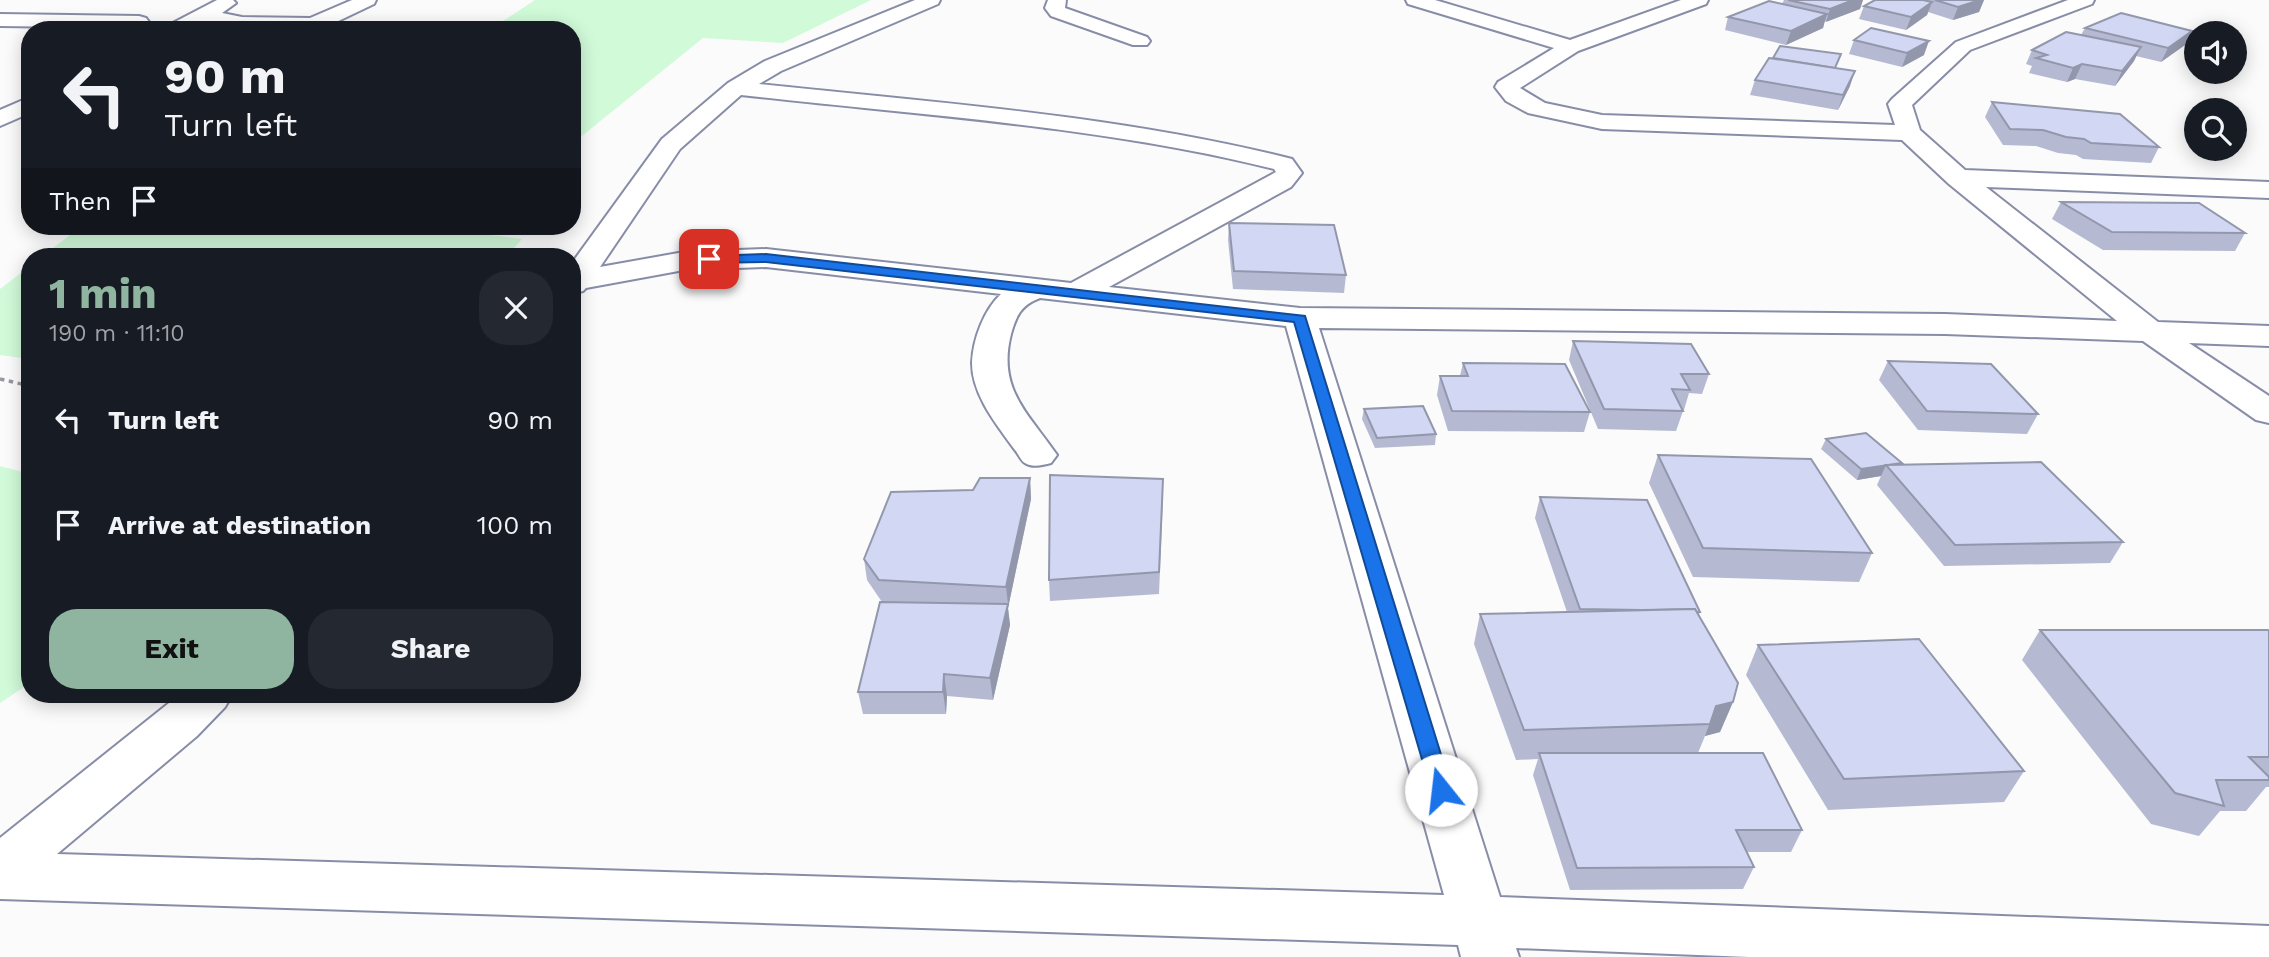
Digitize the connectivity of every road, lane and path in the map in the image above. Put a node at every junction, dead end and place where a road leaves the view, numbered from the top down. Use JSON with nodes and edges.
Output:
{"nodes":[{"id":1,"x":231,"y":0,"type":"edge"},
{"id":2,"x":367,"y":0,"type":"edge"},
{"id":3,"x":931,"y":0,"type":"edge"},
{"id":4,"x":1048,"y":0,"type":"edge"},
{"id":5,"x":1072,"y":0,"type":"edge"},
{"id":6,"x":1415,"y":0,"type":"edge"},
{"id":7,"x":1699,"y":0,"type":"edge"},
{"id":8,"x":2085,"y":0,"type":"edge"},
{"id":9,"x":20,"y":1,"type":"edge"},
{"id":10,"x":1057,"y":1,"type":"edge"},
{"id":11,"x":0,"y":5,"type":"edge"},
{"id":12,"x":203,"y":15,"type":"junction"},
{"id":13,"x":0,"y":20,"type":"edge"},
{"id":14,"x":70,"y":21,"type":"edge"},
{"id":15,"x":191,"y":21,"type":"edge"},
{"id":16,"x":232,"y":21,"type":"edge"},
{"id":17,"x":323,"y":21,"type":"edge"},
{"id":18,"x":1140,"y":41,"type":"dead end"},
{"id":19,"x":1571,"y":47,"type":"junction"},
{"id":20,"x":736,"y":88,"type":"junction"},
{"id":21,"x":1909,"y":133,"type":"junction"},
{"id":22,"x":1958,"y":178,"type":"junction"},
{"id":23,"x":2269,"y":190,"type":"edge"},
{"id":24,"x":581,"y":273,"type":"edge"},
{"id":25,"x":581,"y":282,"type":"edge"},
{"id":26,"x":1038,"y":289,"type":"junction"},
{"id":27,"x":1076,"y":293,"type":"junction"},
{"id":28,"x":1300,"y":318,"type":"junction"},
{"id":29,"x":2147,"y":330,"type":"junction"},
{"id":30,"x":2269,"y":336,"type":"edge"},
{"id":31,"x":0,"y":379,"type":"edge"},
{"id":32,"x":21,"y":384,"type":"edge"},
{"id":33,"x":2269,"y":412,"type":"edge"},
{"id":34,"x":1038,"y":455,"type":"dead end"},
{"id":35,"x":200,"y":703,"type":"edge"},
{"id":36,"x":0,"y":870,"type":"edge"},
{"id":37,"x":0,"y":876,"type":"edge"},
{"id":38,"x":1485,"y":939,"type":"edge"},
{"id":39,"x":2269,"y":952,"type":"edge"}],
"edges":[{"from":1,"to":12,"type":"street"},
{"from":2,"to":17,"type":"street"},
{"from":3,"to":20,"type":"street"},
{"from":4,"to":10,"type":"street"},
{"from":5,"to":10,"type":"street"},
{"from":6,"to":19,"type":"street"},
{"from":7,"to":19,"type":"street"},
{"from":8,"to":21,"type":"street"},
{"from":9,"to":11,"type":"street"},
{"from":10,"to":18,"type":"street"},
{"from":12,"to":15,"type":"street"},
{"from":12,"to":16,"type":"street"},
{"from":13,"to":14,"type":"street"},
{"from":19,"to":21,"type":"street"},
{"from":20,"to":24,"type":"street"},
{"from":20,"to":27,"type":"street"},
{"from":21,"to":22,"type":"street"},
{"from":22,"to":23,"type":"street"},
{"from":22,"to":29,"type":"street"},
{"from":25,"to":26,"type":"street"},
{"from":26,"to":27,"type":"street"},
{"from":26,"to":34,"type":"street"},
{"from":27,"to":28,"type":"street"},
{"from":28,"to":29,"type":"street"},
{"from":28,"to":38,"type":"street"},
{"from":29,"to":30,"type":"street"},
{"from":29,"to":33,"type":"street"},
{"from":31,"to":32,"type":"path"},
{"from":35,"to":36,"type":"street"},
{"from":37,"to":38,"type":"street"},
{"from":38,"to":39,"type":"street"}]}
